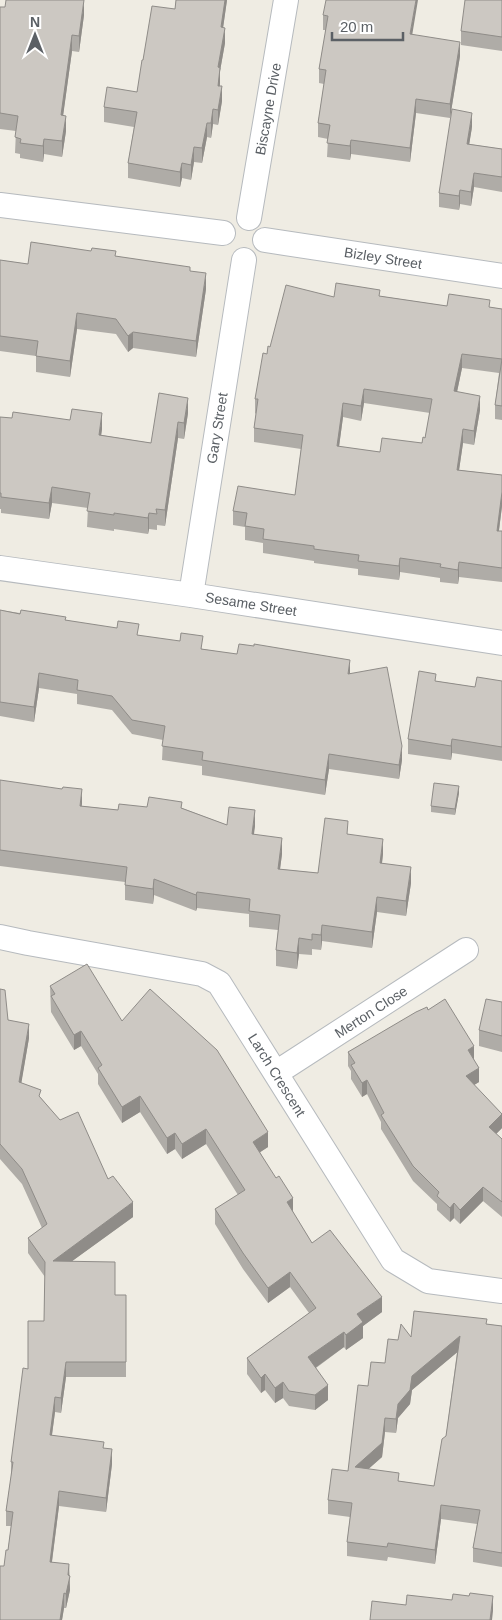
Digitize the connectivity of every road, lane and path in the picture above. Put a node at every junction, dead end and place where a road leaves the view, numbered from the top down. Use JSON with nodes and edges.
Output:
{"nodes":[{"id":1,"x":286,"y":0,"type":"edge"},
{"id":2,"x":0,"y":205,"type":"edge"},
{"id":3,"x":249,"y":218,"type":"junction"},
{"id":4,"x":223,"y":233,"type":"junction"},
{"id":5,"x":265,"y":240,"type":"junction"},
{"id":6,"x":244,"y":260,"type":"junction"},
{"id":7,"x":502,"y":276,"type":"edge"},
{"id":8,"x":0,"y":568,"type":"edge"},
{"id":9,"x":191,"y":595,"type":"junction"},
{"id":10,"x":502,"y":644,"type":"edge"},
{"id":11,"x":0,"y":937,"type":"edge"},
{"id":12,"x":466,"y":950,"type":"dead end"},
{"id":13,"x":276,"y":1073,"type":"junction"},
{"id":14,"x":502,"y":1291,"type":"edge"}],
"edges":[{"from":1,"to":3,"type":"street","name":"Biscayne Drive"},
{"from":2,"to":4,"type":"street"},
{"from":3,"to":4,"type":"street"},
{"from":3,"to":5,"type":"street"},
{"from":4,"to":6,"type":"street"},
{"from":5,"to":6,"type":"street"},
{"from":5,"to":7,"type":"street","name":"Bizley Street"},
{"from":6,"to":9,"type":"street","name":"Gary Street"},
{"from":8,"to":9,"type":"street","name":"Sesame Street"},
{"from":9,"to":10,"type":"street","name":"Sesame Street"},
{"from":11,"to":13,"type":"street","name":"Larch Crescent"},
{"from":12,"to":13,"type":"street","name":"Merton Close"},
{"from":13,"to":14,"type":"street","name":"Larch Crescent"}]}
